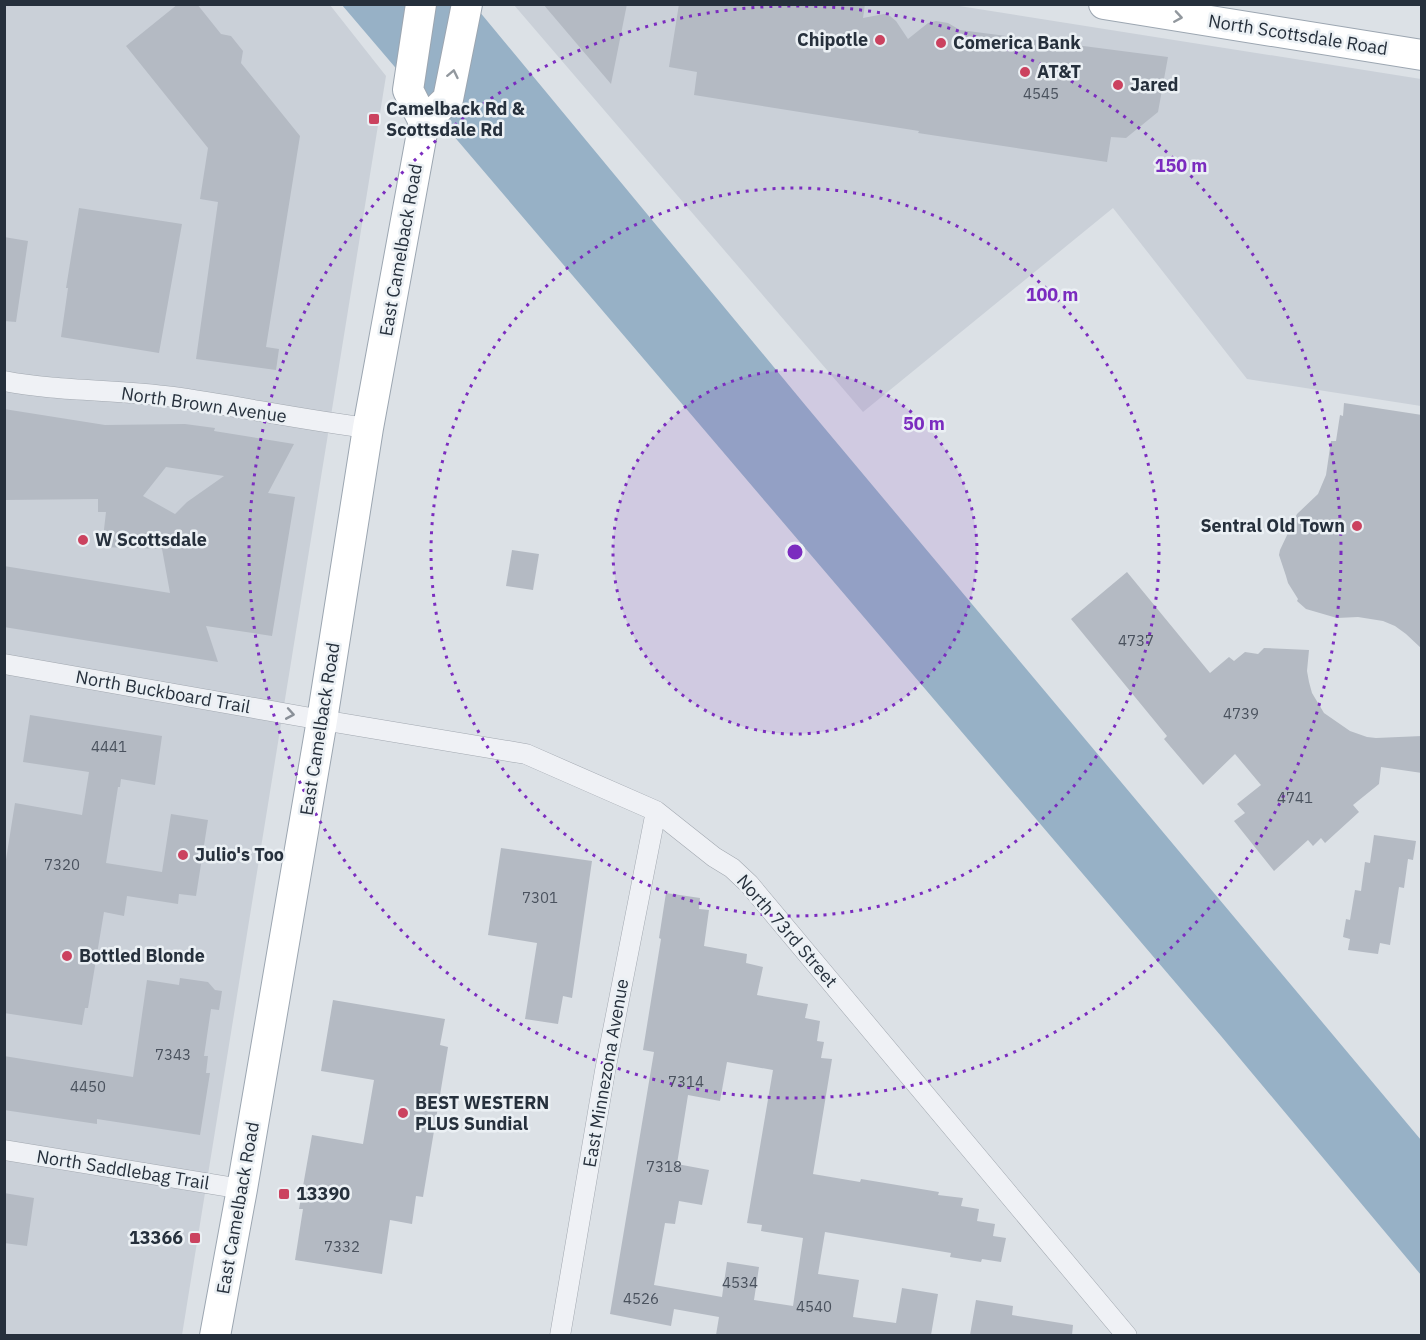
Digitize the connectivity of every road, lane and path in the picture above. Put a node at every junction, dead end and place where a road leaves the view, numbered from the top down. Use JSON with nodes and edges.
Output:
{"nodes":[{"id":1,"x":421,"y":4,"type":"edge"},
{"id":2,"x":467,"y":4,"type":"edge"},
{"id":3,"x":1104,"y":4,"type":"edge"},
{"id":4,"x":1422,"y":55,"type":"edge"},
{"id":5,"x":424,"y":122,"type":"junction"},
{"id":6,"x":4,"y":381,"type":"edge"},
{"id":7,"x":368,"y":428,"type":"junction"},
{"id":8,"x":4,"y":664,"type":"edge"},
{"id":9,"x":322,"y":720,"type":"junction"},
{"id":10,"x":656,"y":811,"type":"junction"},
{"id":11,"x":4,"y":1150,"type":"edge"},
{"id":12,"x":242,"y":1189,"type":"junction"},
{"id":13,"x":215,"y":1335,"type":"edge"},
{"id":14,"x":560,"y":1335,"type":"edge"},
{"id":15,"x":1127,"y":1335,"type":"edge"}],
"edges":[{"from":1,"to":5,"type":"main road"},
{"from":5,"to":2,"type":"main road","one_way":true},
{"from":3,"to":4,"type":"main road","name":"North Scottsdale Road","one_way":true},
{"from":5,"to":7,"type":"main road","name":"East Camelback Road"},
{"from":6,"to":7,"type":"street","name":"North Brown Avenue"},
{"from":7,"to":9,"type":"main road","name":"East Camelback Road"},
{"from":8,"to":9,"type":"street","name":"North Buckboard Trail","one_way":true},
{"from":9,"to":10,"type":"street","name":"North 73rd Street"},
{"from":9,"to":12,"type":"main road","name":"East Camelback Road"},
{"from":10,"to":14,"type":"street","name":"East Minnezona Avenue"},
{"from":10,"to":15,"type":"street","name":"North 73rd Street"},
{"from":11,"to":12,"type":"street","name":"North Saddlebag Trail"},
{"from":12,"to":13,"type":"main road","name":"East Camelback Road"}]}
